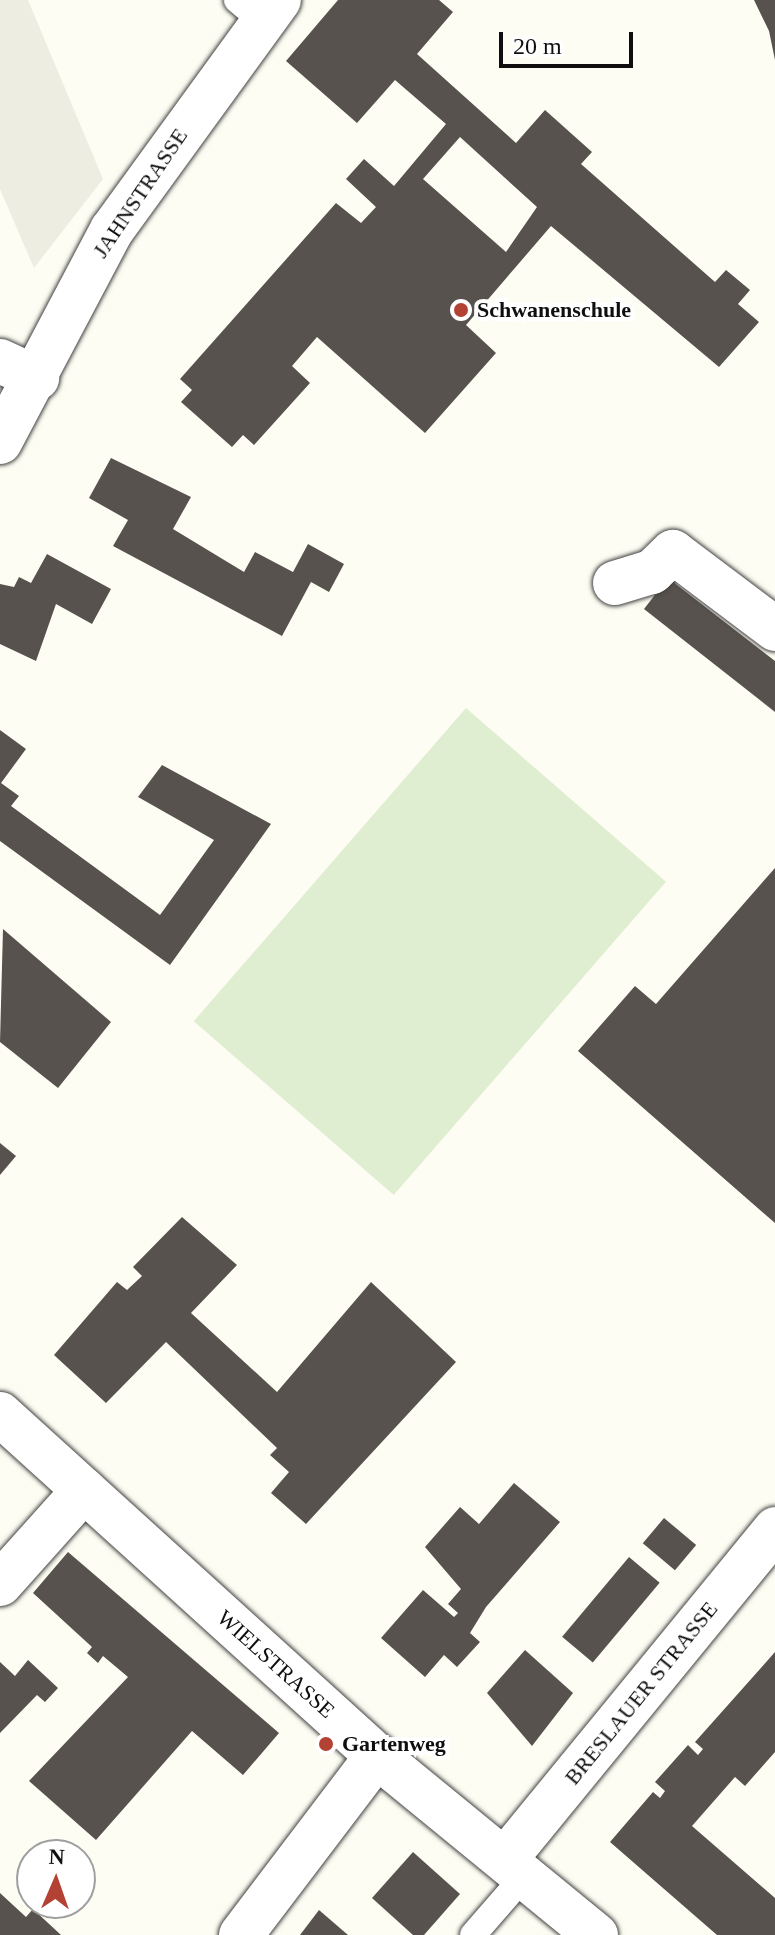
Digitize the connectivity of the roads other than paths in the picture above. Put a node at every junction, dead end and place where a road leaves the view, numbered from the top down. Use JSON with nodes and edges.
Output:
{"nodes":[{"id":1,"x":259,"y":7,"type":"edge"},
{"id":2,"x":18,"y":370,"type":"edge"},
{"id":3,"x":0,"y":442,"type":"edge"},
{"id":4,"x":615,"y":583,"type":"dead end"},
{"id":5,"x":775,"y":629,"type":"edge"},
{"id":6,"x":0,"y":1414,"type":"edge"},
{"id":7,"x":84,"y":1490,"type":"junction"},
{"id":8,"x":775,"y":1529,"type":"edge"},
{"id":9,"x":0,"y":1584,"type":"edge"},
{"id":10,"x":377,"y":1756,"type":"junction"},
{"id":11,"x":516,"y":1865,"type":"junction"},
{"id":12,"x":241,"y":1935,"type":"edge"},
{"id":13,"x":473,"y":1935,"type":"edge"},
{"id":14,"x":596,"y":1935,"type":"edge"}],
"edges":[{"from":1,"to":2,"type":"street","name":"JAHNSTRASSE"},
{"from":2,"to":3,"type":"street","name":"JAHNSTRASSE"},
{"from":4,"to":5,"type":"street"},
{"from":6,"to":7,"type":"street","name":"WIELSTRASSE"},
{"from":7,"to":9,"type":"street"},
{"from":7,"to":10,"type":"street","name":"WIELSTRASSE"},
{"from":8,"to":11,"type":"street","name":"BRESLAUER STRASSE"},
{"from":10,"to":11,"type":"street","name":"WIELSTRASSE"},
{"from":10,"to":12,"type":"street"},
{"from":11,"to":13,"type":"lane"},
{"from":11,"to":14,"type":"street","name":"WIELSTRASSE"}]}
